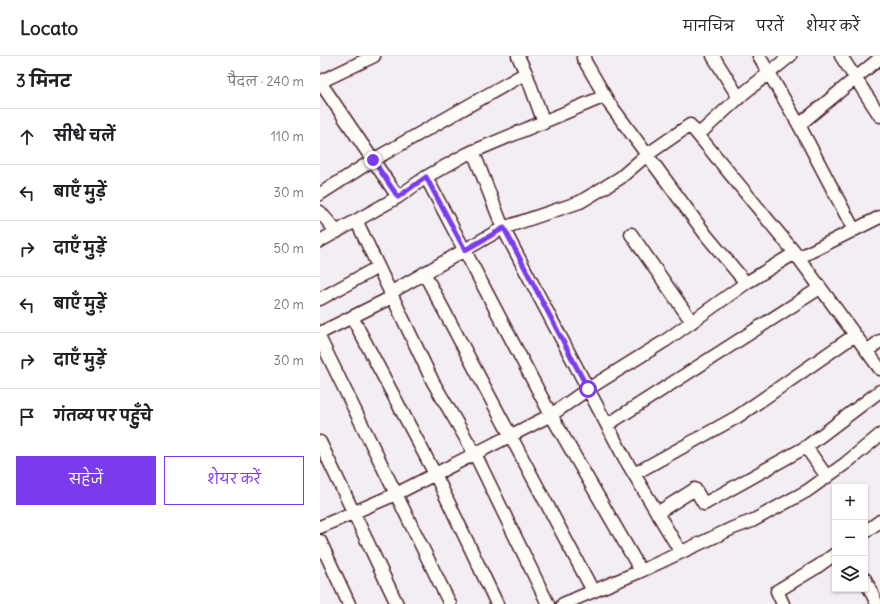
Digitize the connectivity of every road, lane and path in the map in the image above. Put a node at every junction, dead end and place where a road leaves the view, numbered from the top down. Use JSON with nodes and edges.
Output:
{"nodes":[{"id":1,"x":374,"y":56,"type":"edge"},
{"id":2,"x":518,"y":56,"type":"edge"},
{"id":3,"x":585,"y":56,"type":"edge"},
{"id":4,"x":713,"y":56,"type":"edge"},
{"id":5,"x":759,"y":56,"type":"edge"},
{"id":6,"x":790,"y":56,"type":"edge"},
{"id":7,"x":841,"y":56,"type":"edge"},
{"id":8,"x":880,"y":58,"type":"edge"},
{"id":9,"x":526,"y":73,"type":"junction"},
{"id":10,"x":770,"y":73,"type":"junction"},
{"id":11,"x":856,"y":77,"type":"junction"},
{"id":12,"x":320,"y":82,"type":"edge"},
{"id":13,"x":605,"y":96,"type":"junction"},
{"id":14,"x":739,"y":98,"type":"junction"},
{"id":15,"x":880,"y":116,"type":"edge"},
{"id":16,"x":544,"y":122,"type":"junction"},
{"id":17,"x":799,"y":126,"type":"junction"},
{"id":18,"x":698,"y":135,"type":"junction"},
{"id":19,"x":473,"y":152,"type":"junction"},
{"id":20,"x":648,"y":154,"type":"junction"},
{"id":21,"x":373,"y":160,"type":"junction"},
{"id":22,"x":426,"y":177,"type":"junction"},
{"id":23,"x":320,"y":194,"type":"edge"},
{"id":24,"x":398,"y":197,"type":"junction"},
{"id":25,"x":320,"y":212,"type":"edge"},
{"id":26,"x":880,"y":217,"type":"edge"},
{"id":27,"x":357,"y":222,"type":"junction"},
{"id":28,"x":504,"y":228,"type":"junction"},
{"id":29,"x":854,"y":230,"type":"junction"},
{"id":30,"x":337,"y":232,"type":"junction"},
{"id":31,"x":631,"y":234,"type":"dead end"},
{"id":32,"x":320,"y":241,"type":"edge"},
{"id":33,"x":465,"y":250,"type":"junction"},
{"id":34,"x":796,"y":256,"type":"junction"},
{"id":35,"x":378,"y":267,"type":"junction"},
{"id":36,"x":424,"y":274,"type":"junction"},
{"id":37,"x":746,"y":284,"type":"junction"},
{"id":38,"x":820,"y":288,"type":"junction"},
{"id":39,"x":391,"y":295,"type":"junction"},
{"id":40,"x":320,"y":299,"type":"edge"},
{"id":41,"x":352,"y":317,"type":"junction"},
{"id":42,"x":692,"y":322,"type":"junction"},
{"id":43,"x":320,"y":333,"type":"edge"},
{"id":44,"x":855,"y":335,"type":"junction"},
{"id":45,"x":320,"y":339,"type":"edge"},
{"id":46,"x":880,"y":341,"type":"edge"},
{"id":47,"x":867,"y":351,"type":"junction"},
{"id":48,"x":880,"y":369,"type":"edge"},
{"id":49,"x":588,"y":389,"type":"junction"},
{"id":50,"x":880,"y":391,"type":"edge"},
{"id":51,"x":552,"y":415,"type":"junction"},
{"id":52,"x":607,"y":425,"type":"junction"},
{"id":53,"x":880,"y":435,"type":"edge"},
{"id":54,"x":510,"y":436,"type":"junction"},
{"id":55,"x":320,"y":442,"type":"edge"},
{"id":56,"x":806,"y":447,"type":"junction"},
{"id":57,"x":475,"y":454,"type":"junction"},
{"id":58,"x":435,"y":474,"type":"junction"},
{"id":59,"x":634,"y":474,"type":"junction"},
{"id":60,"x":827,"y":477,"type":"junction"},
{"id":61,"x":396,"y":494,"type":"junction"},
{"id":62,"x":353,"y":513,"type":"junction"},
{"id":63,"x":657,"y":513,"type":"junction"},
{"id":64,"x":880,"y":521,"type":"edge"},
{"id":65,"x":320,"y":527,"type":"edge"},
{"id":66,"x":868,"y":530,"type":"edge"},
{"id":67,"x":320,"y":541,"type":"edge"},
{"id":68,"x":680,"y":551,"type":"junction"},
{"id":69,"x":832,"y":556,"type":"edge"},
{"id":70,"x":641,"y":571,"type":"junction"},
{"id":71,"x":868,"y":585,"type":"edge"},
{"id":72,"x":593,"y":591,"type":"junction"},
{"id":73,"x":876,"y":602,"type":"edge"},
{"id":74,"x":349,"y":604,"type":"edge"},
{"id":75,"x":397,"y":604,"type":"edge"},
{"id":76,"x":450,"y":604,"type":"edge"},
{"id":77,"x":498,"y":604,"type":"edge"},
{"id":78,"x":548,"y":604,"type":"edge"},
{"id":79,"x":563,"y":604,"type":"edge"},
{"id":80,"x":783,"y":604,"type":"edge"}],
"edges":[{"from":1,"to":12,"type":"street"},
{"from":2,"to":9,"type":"street"},
{"from":3,"to":13,"type":"street"},
{"from":4,"to":14,"type":"street"},
{"from":5,"to":10,"type":"street"},
{"from":6,"to":10,"type":"street"},
{"from":7,"to":11,"type":"street"},
{"from":8,"to":11,"type":"street"},
{"from":9,"to":16,"type":"street"},
{"from":9,"to":21,"type":"street"},
{"from":10,"to":14,"type":"street"},
{"from":10,"to":17,"type":"street"},
{"from":11,"to":15,"type":"street"},
{"from":11,"to":17,"type":"street"},
{"from":12,"to":21,"type":"street"},
{"from":13,"to":16,"type":"street"},
{"from":13,"to":20,"type":"street"},
{"from":14,"to":18,"type":"street"},
{"from":16,"to":19,"type":"street"},
{"from":17,"to":29,"type":"street"},
{"from":18,"to":20,"type":"street"},
{"from":18,"to":34,"type":"street"},
{"from":19,"to":22,"type":"street"},
{"from":19,"to":28,"type":"street"},
{"from":20,"to":28,"type":"street"},
{"from":20,"to":37,"type":"street"},
{"from":21,"to":23,"type":"street"},
{"from":21,"to":24,"type":"street"},
{"from":22,"to":24,"type":"street"},
{"from":22,"to":33,"type":"street"},
{"from":24,"to":27,"type":"street"},
{"from":25,"to":30,"type":"street"},
{"from":26,"to":29,"type":"street"},
{"from":27,"to":30,"type":"street"},
{"from":27,"to":35,"type":"street"},
{"from":28,"to":33,"type":"street"},
{"from":28,"to":49,"type":"street"},
{"from":29,"to":34,"type":"street"},
{"from":30,"to":32,"type":"street"},
{"from":31,"to":42,"type":"street"},
{"from":33,"to":36,"type":"street"},
{"from":33,"to":51,"type":"street"},
{"from":34,"to":37,"type":"street"},
{"from":34,"to":38,"type":"street"},
{"from":35,"to":39,"type":"street"},
{"from":35,"to":40,"type":"street"},
{"from":36,"to":39,"type":"street"},
{"from":36,"to":54,"type":"street"},
{"from":37,"to":42,"type":"street"},
{"from":38,"to":44,"type":"street"},
{"from":38,"to":52,"type":"street"},
{"from":39,"to":41,"type":"street"},
{"from":39,"to":57,"type":"street"},
{"from":41,"to":43,"type":"street"},
{"from":41,"to":58,"type":"street"},
{"from":42,"to":49,"type":"street"},
{"from":44,"to":47,"type":"street"},
{"from":44,"to":59,"type":"street"},
{"from":45,"to":61,"type":"street"},
{"from":46,"to":47,"type":"street"},
{"from":47,"to":48,"type":"street"},
{"from":49,"to":51,"type":"street"},
{"from":49,"to":52,"type":"street"},
{"from":50,"to":56,"type":"street"},
{"from":51,"to":54,"type":"street"},
{"from":51,"to":70,"type":"street"},
{"from":52,"to":59,"type":"street"},
{"from":53,"to":60,"type":"street"},
{"from":54,"to":57,"type":"street"},
{"from":54,"to":72,"type":"street"},
{"from":55,"to":62,"type":"street"},
{"from":56,"to":60,"type":"street"},
{"from":56,"to":63,"type":"street"},
{"from":57,"to":58,"type":"street"},
{"from":57,"to":78,"type":"street"},
{"from":58,"to":61,"type":"street"},
{"from":58,"to":77,"type":"street"},
{"from":59,"to":63,"type":"street"},
{"from":60,"to":68,"type":"street"},
{"from":61,"to":62,"type":"street"},
{"from":61,"to":76,"type":"street"},
{"from":62,"to":65,"type":"street"},
{"from":62,"to":75,"type":"street"},
{"from":63,"to":68,"type":"street"},
{"from":64,"to":66,"type":"street"},
{"from":67,"to":74,"type":"street"},
{"from":68,"to":70,"type":"street"},
{"from":69,"to":80,"type":"street"},
{"from":70,"to":72,"type":"street"},
{"from":71,"to":73,"type":"street"},
{"from":72,"to":79,"type":"street"}]}
